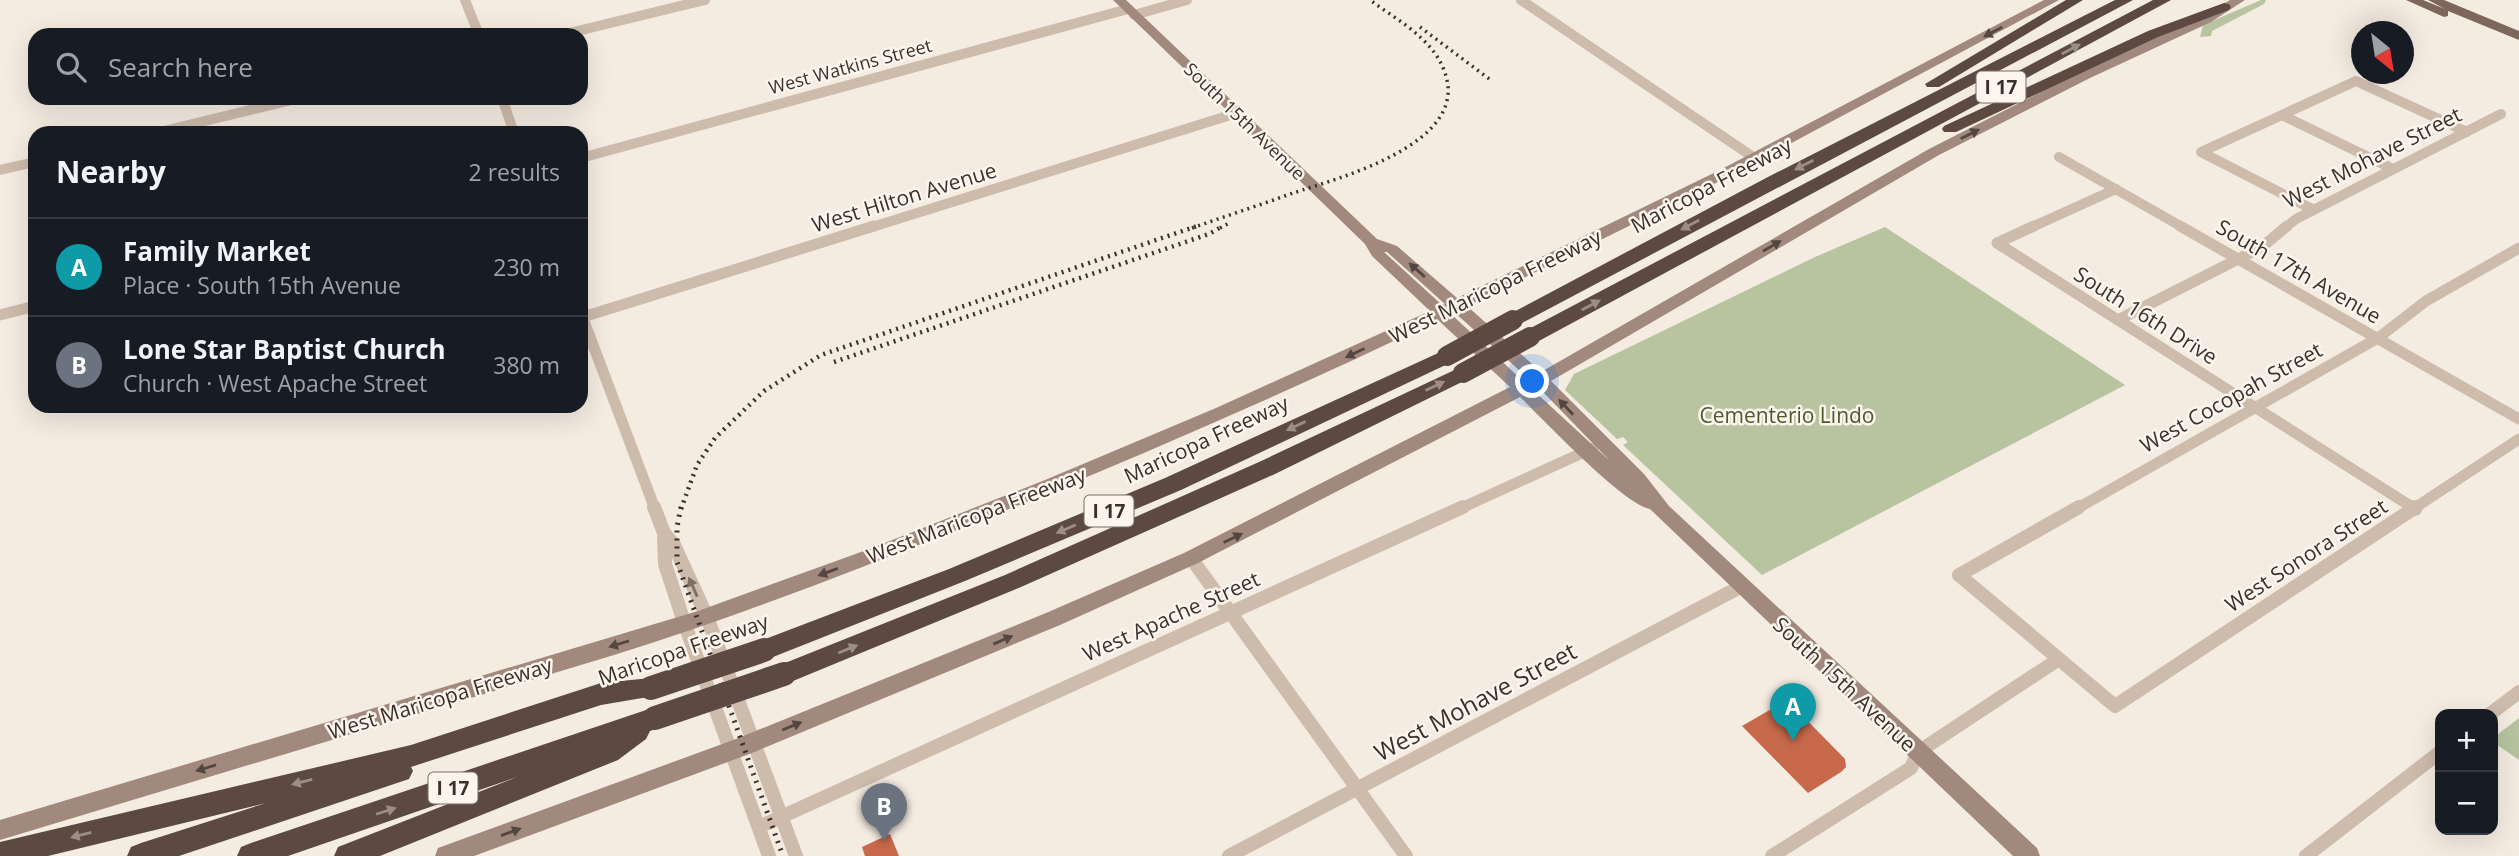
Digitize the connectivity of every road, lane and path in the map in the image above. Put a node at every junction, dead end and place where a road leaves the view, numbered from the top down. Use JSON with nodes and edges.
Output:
{"nodes":[{"id":1,"x":465,"y":0,"type":"edge"},
{"id":2,"x":705,"y":0,"type":"edge"},
{"id":3,"x":1187,"y":0,"type":"edge"},
{"id":4,"x":1521,"y":0,"type":"edge"},
{"id":5,"x":2053,"y":0,"type":"edge"},
{"id":6,"x":2076,"y":0,"type":"edge"},
{"id":7,"x":2126,"y":0,"type":"edge"},
{"id":8,"x":2164,"y":0,"type":"edge"},
{"id":9,"x":2412,"y":0,"type":"edge"},
{"id":10,"x":2433,"y":1,"type":"edge"},
{"id":11,"x":2231,"y":4,"type":"edge"},
{"id":12,"x":1127,"y":8,"type":"edge"},
{"id":13,"x":2491,"y":24,"type":"junction"},
{"id":14,"x":476,"y":28,"type":"edge"},
{"id":15,"x":588,"y":28,"type":"edge"},
{"id":16,"x":2519,"y":36,"type":"edge"},
{"id":17,"x":271,"y":105,"type":"edge"},
{"id":18,"x":504,"y":105,"type":"edge"},
{"id":19,"x":1237,"y":113,"type":"junction"},
{"id":20,"x":2501,"y":114,"type":"dead end"},
{"id":21,"x":2282,"y":115,"type":"junction"},
{"id":22,"x":184,"y":126,"type":"edge"},
{"id":23,"x":512,"y":126,"type":"edge"},
{"id":24,"x":2467,"y":132,"type":"junction"},
{"id":25,"x":1835,"y":149,"type":"junction"},
{"id":26,"x":588,"y":156,"type":"edge"},
{"id":27,"x":1753,"y":157,"type":"junction"},
{"id":28,"x":2059,"y":157,"type":"dead end"},
{"id":29,"x":28,"y":164,"type":"edge"},
{"id":30,"x":2393,"y":169,"type":"junction"},
{"id":31,"x":0,"y":170,"type":"edge"},
{"id":32,"x":1838,"y":173,"type":"junction"},
{"id":33,"x":2116,"y":190,"type":"junction"},
{"id":34,"x":2314,"y":210,"type":"junction"},
{"id":35,"x":1372,"y":242,"type":"junction"},
{"id":36,"x":2519,"y":248,"type":"edge"},
{"id":37,"x":2239,"y":259,"type":"junction"},
{"id":38,"x":1457,"y":306,"type":"junction"},
{"id":39,"x":28,"y":308,"type":"edge"},
{"id":40,"x":588,"y":313,"type":"edge"},
{"id":41,"x":1439,"y":314,"type":"junction"},
{"id":42,"x":0,"y":315,"type":"edge"},
{"id":43,"x":2118,"y":320,"type":"junction"},
{"id":44,"x":588,"y":331,"type":"edge"},
{"id":45,"x":2378,"y":338,"type":"junction"},
{"id":46,"x":1539,"y":380,"type":"junction"},
{"id":47,"x":1520,"y":390,"type":"junction"},
{"id":48,"x":2258,"y":408,"type":"junction"},
{"id":49,"x":2519,"y":419,"type":"edge"},
{"id":50,"x":2519,"y":439,"type":"edge"},
{"id":51,"x":1594,"y":447,"type":"junction"},
{"id":52,"x":2415,"y":509,"type":"junction"},
{"id":53,"x":664,"y":533,"type":"junction"},
{"id":54,"x":1191,"y":558,"type":"junction"},
{"id":55,"x":1742,"y":586,"type":"junction"},
{"id":56,"x":1230,"y":612,"type":"junction"},
{"id":57,"x":707,"y":617,"type":"junction"},
{"id":58,"x":684,"y":625,"type":"junction"},
{"id":59,"x":2059,"y":659,"type":"junction"},
{"id":60,"x":652,"y":688,"type":"junction"},
{"id":61,"x":2519,"y":692,"type":"edge"},
{"id":62,"x":2497,"y":709,"type":"edge"},
{"id":63,"x":655,"y":718,"type":"junction"},
{"id":64,"x":754,"y":741,"type":"junction"},
{"id":65,"x":731,"y":751,"type":"junction"},
{"id":66,"x":1918,"y":752,"type":"junction"},
{"id":67,"x":2435,"y":756,"type":"edge"},
{"id":68,"x":1357,"y":789,"type":"junction"},
{"id":69,"x":781,"y":817,"type":"junction"},
{"id":70,"x":759,"y":827,"type":"junction"},
{"id":71,"x":0,"y":830,"type":"edge"},
{"id":72,"x":0,"y":855,"type":"edge"},
{"id":73,"x":141,"y":856,"type":"edge"},
{"id":74,"x":251,"y":856,"type":"edge"},
{"id":75,"x":348,"y":856,"type":"edge"},
{"id":76,"x":446,"y":856,"type":"edge"},
{"id":77,"x":769,"y":856,"type":"edge"},
{"id":78,"x":796,"y":856,"type":"edge"},
{"id":79,"x":1229,"y":856,"type":"edge"},
{"id":80,"x":1406,"y":856,"type":"edge"},
{"id":81,"x":1772,"y":856,"type":"edge"},
{"id":82,"x":2029,"y":856,"type":"edge"},
{"id":83,"x":2306,"y":856,"type":"edge"}],
"edges":[{"from":1,"to":14,"type":"street"},
{"from":2,"to":15,"type":"street"},
{"from":3,"to":12,"type":"street","name":"West Watkins Street"},
{"from":4,"to":27,"type":"street"},
{"from":5,"to":27,"type":"main road","name":"West Maricopa Freeway","one_way":true},
{"from":6,"to":25,"type":"highway"},
{"from":7,"to":25,"type":"highway","name":"Maricopa Freeway","number":"I 17"},
{"from":32,"to":8,"type":"highway","number":"I 17","one_way":true},
{"from":9,"to":13,"type":"main road"},
{"from":10,"to":13,"type":"main road"},
{"from":11,"to":32,"type":"highway"},
{"from":46,"to":11,"type":"main road","one_way":true},
{"from":12,"to":19,"type":"main road","name":"South 15th Avenue"},
{"from":12,"to":26,"type":"street","name":"West Watkins Street"},
{"from":13,"to":16,"type":"main road"},
{"from":17,"to":22,"type":"street"},
{"from":18,"to":23,"type":"street"},
{"from":19,"to":35,"type":"main road","name":"South 15th Avenue"},
{"from":19,"to":40,"type":"street","name":"West Hilton Avenue"},
{"from":20,"to":24,"type":"street","name":"West Mohave Street"},
{"from":21,"to":24,"type":"street"},
{"from":21,"to":30,"type":"street"},
{"from":21,"to":34,"type":"street"},
{"from":24,"to":30,"type":"street","name":"West Mohave Street"},
{"from":25,"to":60,"type":"highway","name":"Maricopa Freeway","number":"I 17","one_way":true,"bridge":true},
{"from":27,"to":38,"type":"main road","name":"West Maricopa Freeway"},
{"from":28,"to":33,"type":"street","name":"South 17th Avenue"},
{"from":29,"to":31,"type":"street"},
{"from":30,"to":34,"type":"street","name":"West Mohave Street"},
{"from":63,"to":32,"type":"highway","number":"I 17","one_way":true,"bridge":true},
{"from":33,"to":37,"type":"street","name":"South 17th Avenue"},
{"from":33,"to":43,"type":"street","name":"South 16th Drive"},
{"from":34,"to":37,"type":"street","name":"West Mohave Street"},
{"from":38,"to":35,"type":"main road","name":"South 15th Avenue","one_way":true},
{"from":35,"to":41,"type":"main road","name":"South 15th Avenue"},
{"from":36,"to":45,"type":"street","name":"West Cocopah Street"},
{"from":37,"to":43,"type":"street","name":"West Mohave Street"},
{"from":37,"to":45,"type":"street","name":"South 17th Avenue"},
{"from":38,"to":41,"type":"main road","name":"West Maricopa Freeway"},
{"from":38,"to":46,"type":"main road","name":"South 15th Avenue"},
{"from":39,"to":42,"type":"street"},
{"from":41,"to":47,"type":"main road","name":"South 15th Avenue"},
{"from":41,"to":57,"type":"main road","name":"West Maricopa Freeway","one_way":true},
{"from":43,"to":48,"type":"street","name":"South 16th Drive"},
{"from":44,"to":53,"type":"street"},
{"from":45,"to":48,"type":"street","name":"West Cocopah Street"},
{"from":45,"to":49,"type":"street","name":"South 17th Avenue"},
{"from":46,"to":47,"type":"main road"},
{"from":51,"to":46,"type":"main road","name":"South 15th Avenue","one_way":true},
{"from":47,"to":51,"type":"main road","name":"South 15th Avenue"},
{"from":54,"to":47,"type":"main road","one_way":true},
{"from":48,"to":52,"type":"street","name":"South 16th Drive"},
{"from":48,"to":59,"type":"street","name":"West Cocopah Street"},
{"from":50,"to":52,"type":"street","name":"West Sonora Street"},
{"from":51,"to":55,"type":"main road","name":"South 15th Avenue"},
{"from":51,"to":56,"type":"street","name":"West Apache Street"},
{"from":52,"to":59,"type":"street","name":"West Sonora Street"},
{"from":57,"to":53,"type":"street","one_way":true},
{"from":53,"to":58,"type":"street"},
{"from":54,"to":56,"type":"street"},
{"from":64,"to":54,"type":"main road","one_way":true},
{"from":55,"to":66,"type":"main road","name":"South 15th Avenue"},
{"from":55,"to":68,"type":"street","name":"West Mohave Street"},
{"from":56,"to":68,"type":"street"},
{"from":56,"to":69,"type":"street","name":"West Apache Street"},
{"from":57,"to":58,"type":"main road","name":"West Maricopa Freeway"},
{"from":57,"to":64,"type":"street"},
{"from":58,"to":65,"type":"street"},
{"from":58,"to":71,"type":"main road","name":"West Maricopa Freeway","one_way":true},
{"from":59,"to":66,"type":"street"},
{"from":60,"to":72,"type":"highway","one_way":true},
{"from":60,"to":73,"type":"highway","name":"Maricopa Freeway","number":"I 17"},
{"from":61,"to":62,"type":"street"},
{"from":74,"to":63,"type":"highway","number":"I 17","one_way":true},
{"from":63,"to":75,"type":"highway"},
{"from":64,"to":65,"type":"main road"},
{"from":64,"to":69,"type":"street"},
{"from":65,"to":70,"type":"street"},
{"from":76,"to":65,"type":"main road","one_way":true},
{"from":66,"to":81,"type":"street"},
{"from":66,"to":82,"type":"main road","name":"South 15th Avenue"},
{"from":67,"to":83,"type":"street"},
{"from":68,"to":79,"type":"street","name":"West Mohave Street"},
{"from":68,"to":80,"type":"street"},
{"from":69,"to":70,"type":"street","name":"West Apache Street"},
{"from":69,"to":78,"type":"street"},
{"from":70,"to":77,"type":"street"}]}
